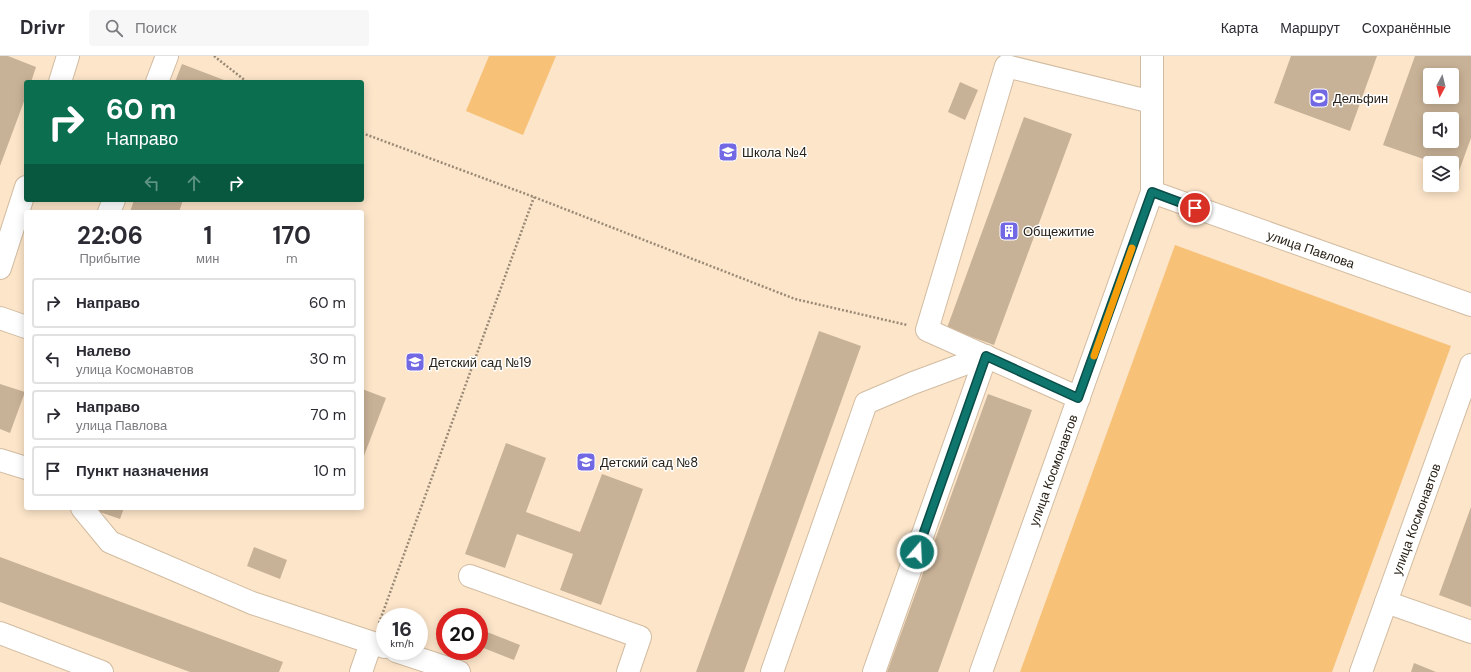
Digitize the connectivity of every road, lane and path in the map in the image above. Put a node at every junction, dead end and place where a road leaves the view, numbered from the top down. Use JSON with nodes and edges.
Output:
{"nodes":[{"id":1,"x":68,"y":56,"type":"edge"},
{"id":2,"x":167,"y":56,"type":"edge"},
{"id":3,"x":214,"y":56,"type":"edge"},
{"id":4,"x":1152,"y":56,"type":"edge"},
{"id":5,"x":61,"y":80,"type":"edge"},
{"id":6,"x":158,"y":80,"type":"edge"},
{"id":7,"x":244,"y":80,"type":"edge"},
{"id":8,"x":1152,"y":102,"type":"junction"},
{"id":9,"x":364,"y":134,"type":"edge"},
{"id":10,"x":1152,"y":192,"type":"junction"},
{"id":11,"x":24,"y":193,"type":"edge"},
{"id":12,"x":534,"y":197,"type":"junction"},
{"id":13,"x":0,"y":268,"type":"edge"},
{"id":14,"x":1471,"y":305,"type":"edge"},
{"id":15,"x":0,"y":318,"type":"edge"},
{"id":16,"x":24,"y":326,"type":"edge"},
{"id":17,"x":927,"y":330,"type":"junction"},
{"id":18,"x":986,"y":356,"type":"junction"},
{"id":19,"x":1471,"y":365,"type":"edge"},
{"id":20,"x":1078,"y":398,"type":"junction"},
{"id":21,"x":0,"y":460,"type":"edge"},
{"id":22,"x":24,"y":467,"type":"edge"},
{"id":23,"x":84,"y":510,"type":"edge"},
{"id":24,"x":470,"y":576,"type":"dead end"},
{"id":25,"x":1386,"y":602,"type":"junction"},
{"id":26,"x":391,"y":608,"type":"edge"},
{"id":27,"x":0,"y":632,"type":"edge"},
{"id":28,"x":1471,"y":632,"type":"edge"},
{"id":29,"x":376,"y":644,"type":"edge"},
{"id":30,"x":376,"y":648,"type":"edge"},
{"id":31,"x":423,"y":660,"type":"edge"},
{"id":32,"x":102,"y":672,"type":"edge"},
{"id":33,"x":361,"y":672,"type":"edge"},
{"id":34,"x":459,"y":672,"type":"edge"},
{"id":35,"x":628,"y":672,"type":"edge"},
{"id":36,"x":772,"y":672,"type":"edge"},
{"id":37,"x":874,"y":672,"type":"edge"},
{"id":38,"x":981,"y":672,"type":"edge"},
{"id":39,"x":1361,"y":672,"type":"edge"}],
"edges":[{"from":1,"to":5,"type":"street"},
{"from":2,"to":6,"type":"street"},
{"from":3,"to":7,"type":"path"},
{"from":4,"to":8,"type":"street","name":"улица Космонавтов"},
{"from":8,"to":10,"type":"street","name":"улица Космонавтов"},
{"from":8,"to":17,"type":"street"},
{"from":9,"to":12,"type":"path"},
{"from":10,"to":14,"type":"street","name":"улица Павлова"},
{"from":10,"to":20,"type":"street","name":"улица Космонавтов"},
{"from":11,"to":13,"type":"street"},
{"from":12,"to":17,"type":"path"},
{"from":12,"to":26,"type":"path"},
{"from":15,"to":16,"type":"street"},
{"from":17,"to":18,"type":"street"},
{"from":18,"to":20,"type":"street"},
{"from":18,"to":36,"type":"street"},
{"from":18,"to":37,"type":"street"},
{"from":19,"to":25,"type":"street","name":"улица Космонавтов"},
{"from":20,"to":38,"type":"street","name":"улица Космонавтов"},
{"from":21,"to":22,"type":"street"},
{"from":23,"to":29,"type":"street"},
{"from":24,"to":35,"type":"street"},
{"from":25,"to":28,"type":"street"},
{"from":25,"to":39,"type":"street","name":"улица Космонавтов"},
{"from":27,"to":32,"type":"street"},
{"from":30,"to":33,"type":"street"},
{"from":31,"to":34,"type":"street"}]}
